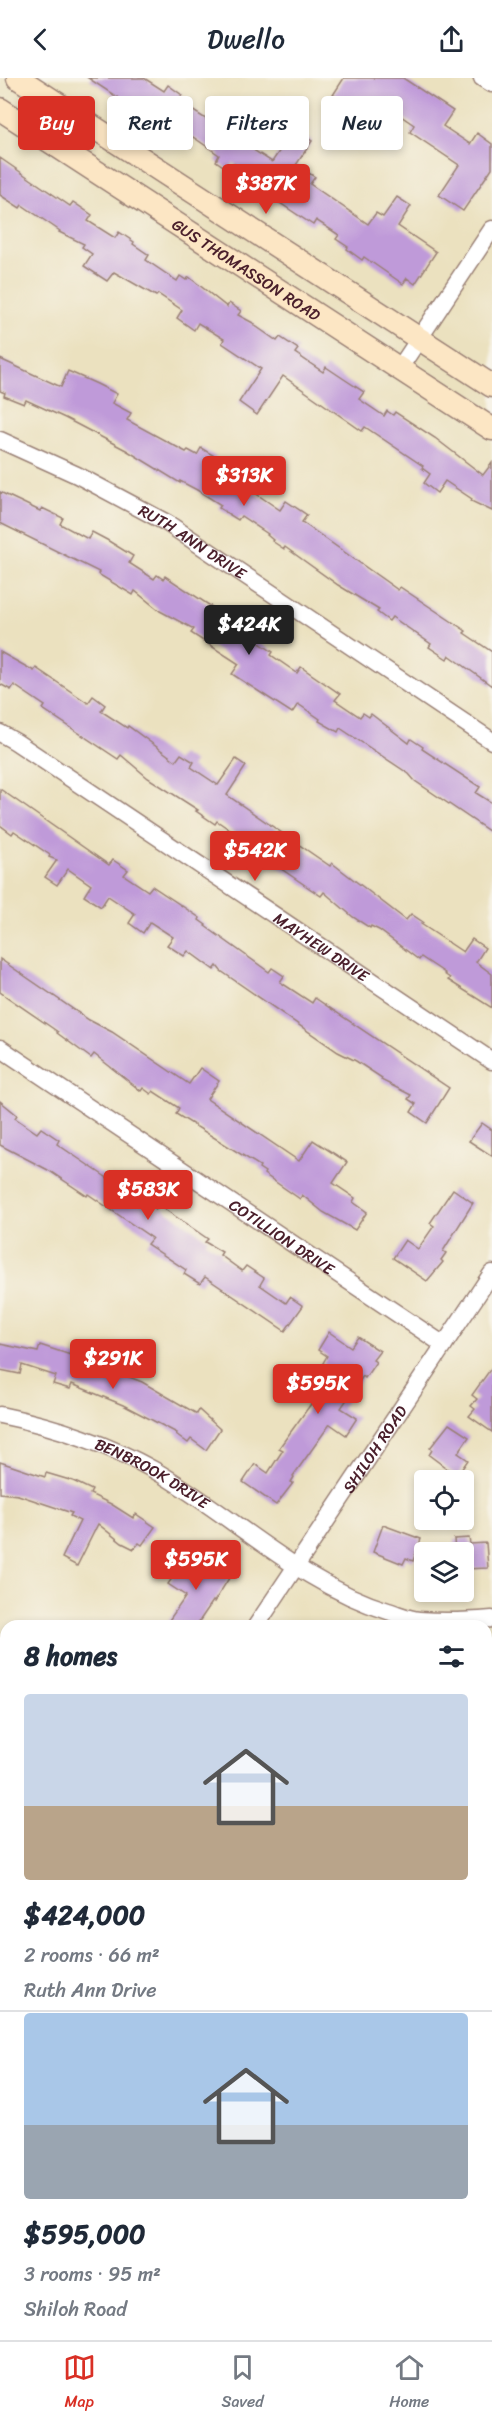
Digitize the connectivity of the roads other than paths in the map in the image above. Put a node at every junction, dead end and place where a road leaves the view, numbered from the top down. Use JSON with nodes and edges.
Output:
{"nodes":[{"id":1,"x":18,"y":78,"type":"edge"},
{"id":2,"x":482,"y":78,"type":"edge"},
{"id":3,"x":492,"y":84,"type":"edge"},
{"id":4,"x":0,"y":110,"type":"edge"},
{"id":5,"x":492,"y":229,"type":"edge"},
{"id":6,"x":419,"y":338,"type":"junction"},
{"id":7,"x":399,"y":369,"type":"junction"},
{"id":8,"x":492,"y":386,"type":"edge"},
{"id":9,"x":492,"y":429,"type":"edge"},
{"id":10,"x":0,"y":440,"type":"edge"},
{"id":11,"x":0,"y":733,"type":"edge"},
{"id":12,"x":492,"y":741,"type":"edge"},
{"id":13,"x":0,"y":1048,"type":"edge"},
{"id":14,"x":492,"y":1061,"type":"edge"},
{"id":15,"x":492,"y":1273,"type":"edge"},
{"id":16,"x":444,"y":1345,"type":"junction"},
{"id":17,"x":0,"y":1415,"type":"edge"},
{"id":18,"x":296,"y":1566,"type":"junction"},
{"id":19,"x":260,"y":1620,"type":"edge"},
{"id":20,"x":417,"y":1620,"type":"edge"}],
"edges":[{"from":1,"to":6,"type":"main road"},
{"from":2,"to":3,"type":"street"},
{"from":4,"to":7,"type":"main road","name":"GUS THOMASSON ROAD"},
{"from":5,"to":6,"type":"street"},
{"from":6,"to":7,"type":"street"},
{"from":6,"to":8,"type":"main road"},
{"from":7,"to":9,"type":"main road","name":"GUS THOMASSON ROAD"},
{"from":10,"to":12,"type":"street","name":"RUTH ANN DRIVE"},
{"from":11,"to":14,"type":"street","name":"MAYHEW DRIVE"},
{"from":13,"to":16,"type":"street","name":"COTILLION DRIVE"},
{"from":15,"to":16,"type":"street","name":"SHILOH ROAD"},
{"from":16,"to":18,"type":"street","name":"SHILOH ROAD"},
{"from":17,"to":18,"type":"street","name":"BENBROOK DRIVE"},
{"from":18,"to":19,"type":"street","name":"SHILOH ROAD"},
{"from":18,"to":20,"type":"street","name":"BENBROOK DRIVE"}]}
